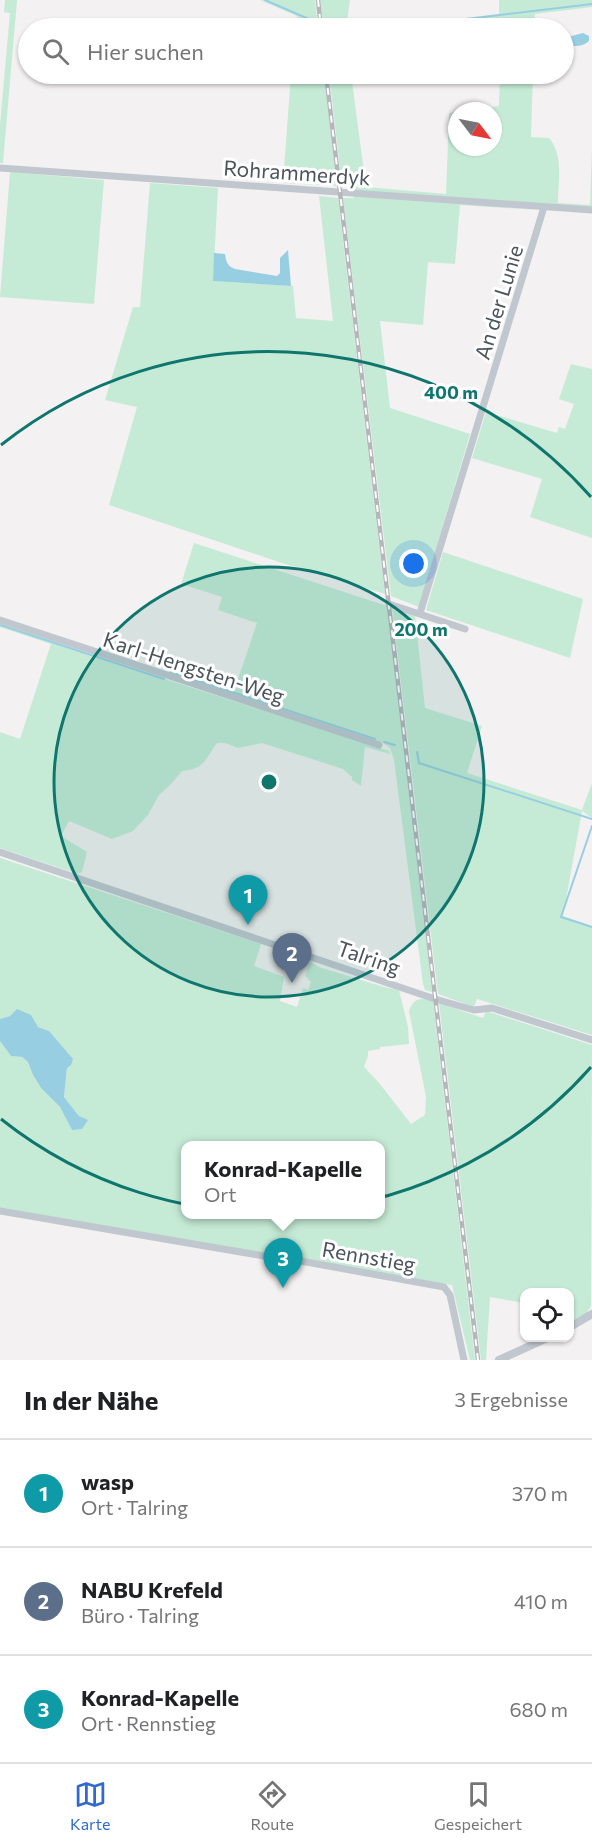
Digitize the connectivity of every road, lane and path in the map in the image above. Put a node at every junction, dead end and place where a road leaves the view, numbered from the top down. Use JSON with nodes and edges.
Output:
{"nodes":[{"id":1,"x":0,"y":168,"type":"edge"},
{"id":2,"x":544,"y":207,"type":"junction"},
{"id":3,"x":592,"y":210,"type":"edge"},
{"id":4,"x":389,"y":604,"type":"dead end"},
{"id":5,"x":420,"y":613,"type":"junction"},
{"id":6,"x":0,"y":620,"type":"edge"},
{"id":7,"x":465,"y":629,"type":"dead end"},
{"id":8,"x":379,"y":745,"type":"dead end"},
{"id":9,"x":0,"y":852,"type":"edge"},
{"id":10,"x":592,"y":1040,"type":"edge"},
{"id":11,"x":0,"y":1211,"type":"edge"},
{"id":12,"x":592,"y":1314,"type":"edge"},
{"id":13,"x":574,"y":1325,"type":"edge"},
{"id":14,"x":538,"y":1342,"type":"edge"},
{"id":15,"x":464,"y":1360,"type":"edge"},
{"id":16,"x":499,"y":1360,"type":"edge"}],
"edges":[{"from":1,"to":2,"type":"street","name":"Rohrammerdyk"},
{"from":2,"to":3,"type":"street","name":"Rohrammerdyk"},
{"from":2,"to":5,"type":"street","name":"An der Lunie"},
{"from":4,"to":5,"type":"street"},
{"from":5,"to":7,"type":"street"},
{"from":6,"to":8,"type":"street","name":"Karl-Hengsten-Weg"},
{"from":9,"to":10,"type":"street","name":"Talring"},
{"from":11,"to":15,"type":"street","name":"Rennstieg"},
{"from":12,"to":13,"type":"street"},
{"from":14,"to":16,"type":"street"}]}
